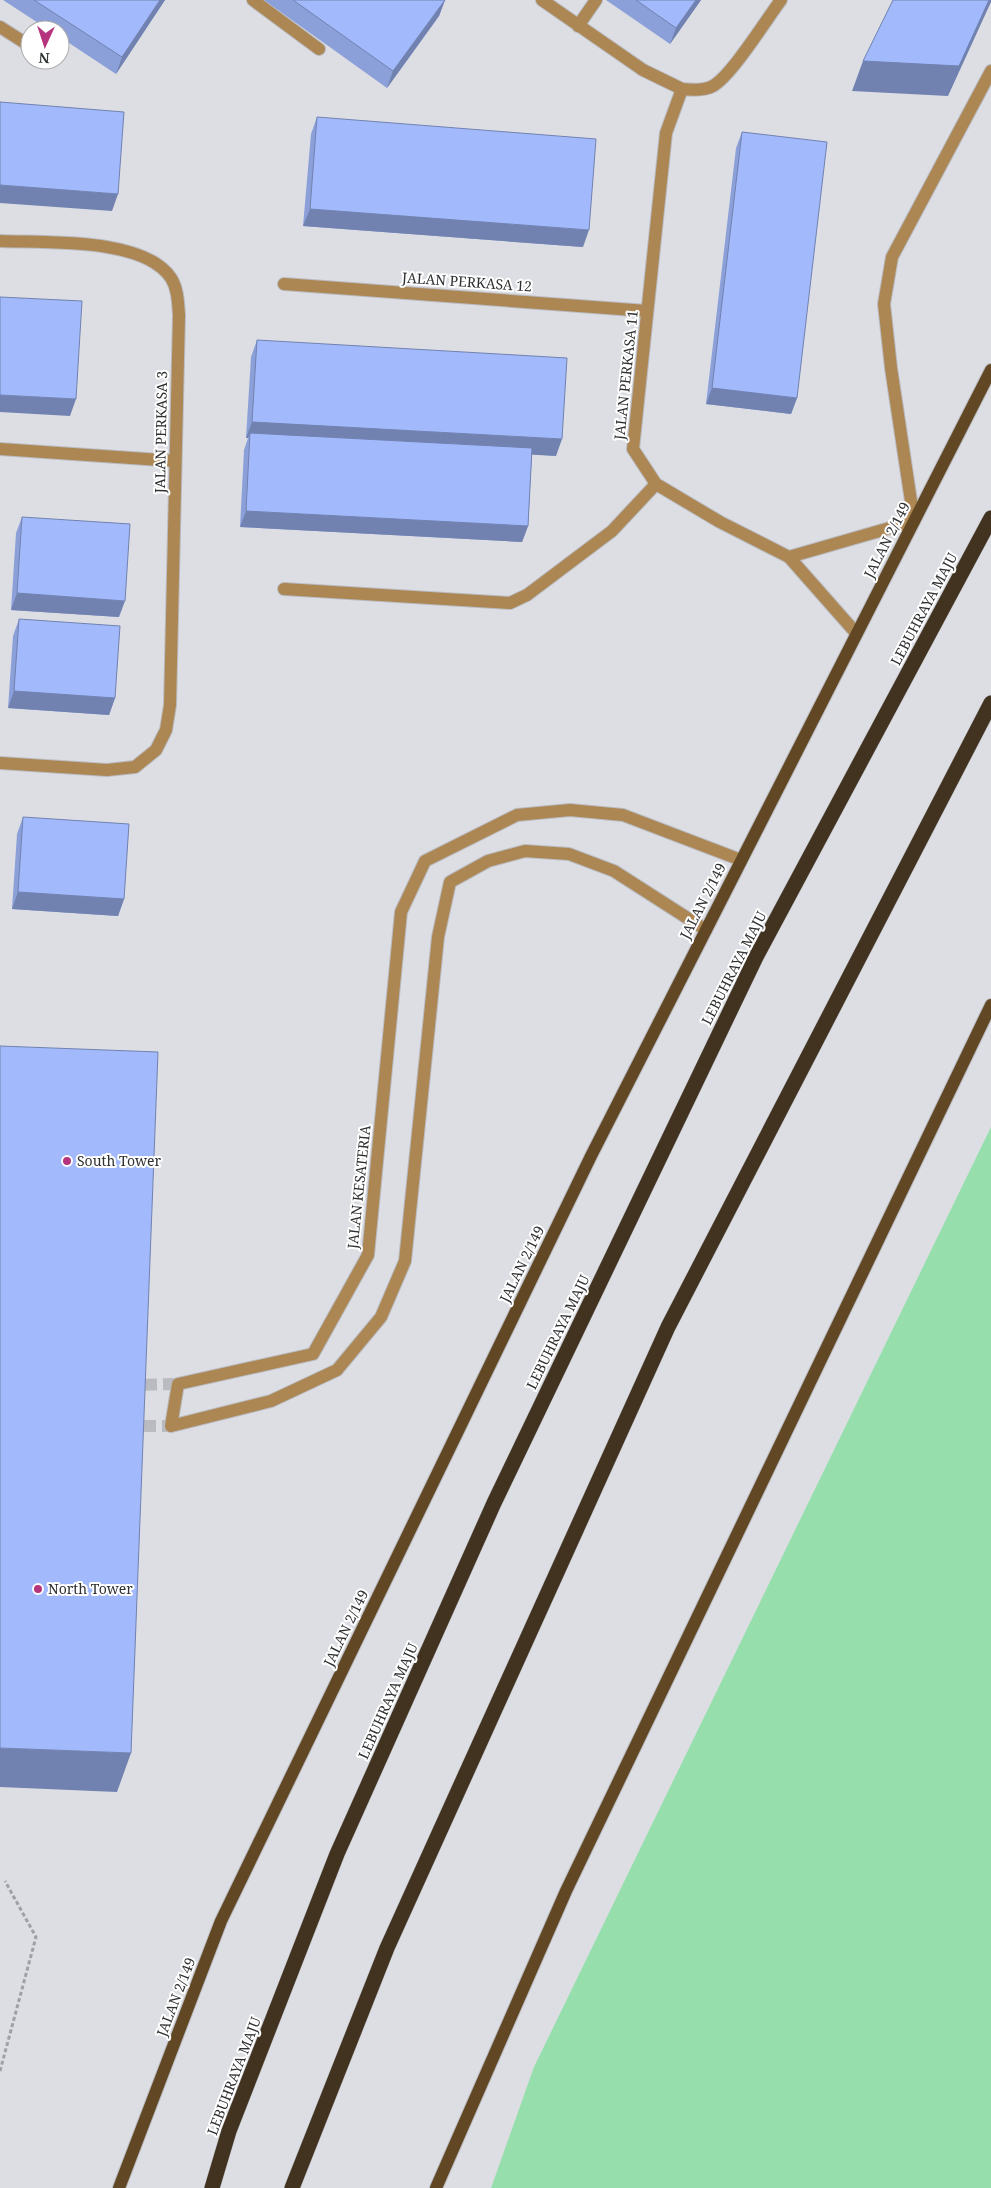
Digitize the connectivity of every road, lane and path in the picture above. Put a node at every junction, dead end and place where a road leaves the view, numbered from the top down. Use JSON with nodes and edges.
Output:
{"nodes":[{"id":1,"x":253,"y":0,"type":"edge"},
{"id":2,"x":542,"y":0,"type":"edge"},
{"id":3,"x":596,"y":0,"type":"edge"},
{"id":4,"x":781,"y":0,"type":"edge"},
{"id":5,"x":578,"y":26,"type":"junction"},
{"id":6,"x":0,"y":27,"type":"edge"},
{"id":7,"x":20,"y":40,"type":"edge"},
{"id":8,"x":320,"y":49,"type":"dead end"},
{"id":9,"x":991,"y":71,"type":"edge"},
{"id":10,"x":682,"y":90,"type":"junction"},
{"id":11,"x":0,"y":241,"type":"edge"},
{"id":12,"x":284,"y":284,"type":"dead end"},
{"id":13,"x":648,"y":311,"type":"junction"},
{"id":14,"x":991,"y":370,"type":"edge"},
{"id":15,"x":0,"y":448,"type":"edge"},
{"id":16,"x":175,"y":461,"type":"junction"},
{"id":17,"x":656,"y":484,"type":"junction"},
{"id":18,"x":991,"y":518,"type":"edge"},
{"id":19,"x":914,"y":521,"type":"junction"},
{"id":20,"x":789,"y":558,"type":"junction"},
{"id":21,"x":284,"y":589,"type":"dead end"},
{"id":22,"x":856,"y":634,"type":"junction"},
{"id":23,"x":991,"y":703,"type":"edge"},
{"id":24,"x":0,"y":763,"type":"edge"},
{"id":25,"x":741,"y":860,"type":"junction"},
{"id":26,"x":706,"y":930,"type":"junction"},
{"id":27,"x":991,"y":1005,"type":"edge"},
{"id":28,"x":5,"y":1881,"type":"dead end"},
{"id":29,"x":0,"y":2071,"type":"edge"},
{"id":30,"x":119,"y":2188,"type":"edge"},
{"id":31,"x":212,"y":2188,"type":"edge"},
{"id":32,"x":292,"y":2188,"type":"edge"},
{"id":33,"x":436,"y":2188,"type":"edge"}],
"edges":[{"from":1,"to":8,"type":"street"},
{"from":2,"to":5,"type":"street"},
{"from":3,"to":5,"type":"street"},
{"from":4,"to":10,"type":"street"},
{"from":5,"to":10,"type":"street"},
{"from":6,"to":7,"type":"street"},
{"from":9,"to":19,"type":"street"},
{"from":10,"to":13,"type":"street","name":"JALAN PERKASA 11"},
{"from":11,"to":16,"type":"street","name":"JALAN PERKASA 3"},
{"from":12,"to":13,"type":"street","name":"JALAN PERKASA 12"},
{"from":13,"to":17,"type":"street","name":"JALAN PERKASA 11"},
{"from":14,"to":19,"type":"main road","name":"JALAN 2/149"},
{"from":15,"to":16,"type":"street"},
{"from":16,"to":24,"type":"street","name":"JALAN PERKASA 3"},
{"from":17,"to":20,"type":"street"},
{"from":17,"to":21,"type":"street"},
{"from":18,"to":31,"type":"highway","name":"LEBUHRAYA MAJU"},
{"from":19,"to":20,"type":"street"},
{"from":19,"to":22,"type":"main road","name":"JALAN 2/149"},
{"from":20,"to":22,"type":"street"},
{"from":22,"to":25,"type":"main road","name":"JALAN 2/149"},
{"from":23,"to":32,"type":"highway"},
{"from":25,"to":26,"type":"main road","name":"JALAN 2/149"},
{"from":25,"to":26,"type":"street","name":"JALAN KESATERIA"},
{"from":26,"to":30,"type":"main road","name":"JALAN 2/149"},
{"from":27,"to":33,"type":"main road"},
{"from":28,"to":29,"type":"path"}]}
